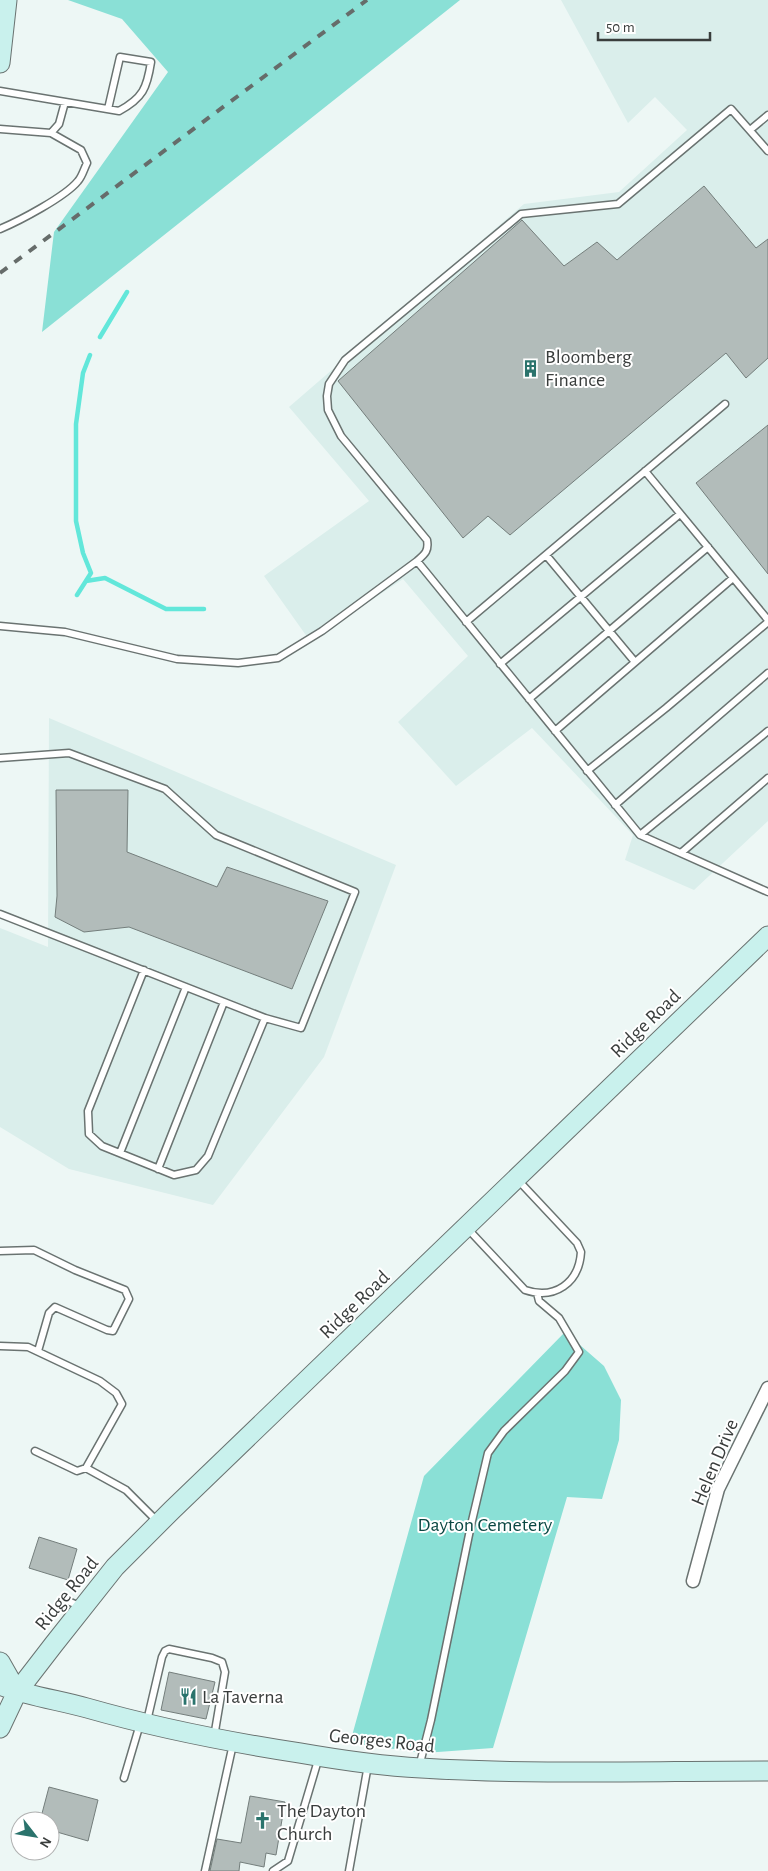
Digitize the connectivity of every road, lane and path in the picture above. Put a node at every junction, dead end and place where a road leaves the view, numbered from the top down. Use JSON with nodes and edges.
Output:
{"nodes":[{"id":1,"x":7,"y":0,"type":"edge"},
{"id":2,"x":0,"y":63,"type":"edge"},
{"id":3,"x":0,"y":91,"type":"edge"},
{"id":4,"x":65,"y":102,"type":"junction"},
{"id":5,"x":108,"y":109,"type":"junction"},
{"id":6,"x":768,"y":115,"type":"edge"},
{"id":7,"x":0,"y":129,"type":"edge"},
{"id":8,"x":750,"y":130,"type":"junction"},
{"id":9,"x":51,"y":133,"type":"junction"},
{"id":10,"x":768,"y":152,"type":"edge"},
{"id":11,"x":0,"y":229,"type":"edge"},
{"id":12,"x":725,"y":404,"type":"dead end"},
{"id":13,"x":645,"y":471,"type":"junction"},
{"id":14,"x":680,"y":514,"type":"junction"},
{"id":15,"x":708,"y":547,"type":"junction"},
{"id":16,"x":546,"y":555,"type":"junction"},
{"id":17,"x":417,"y":562,"type":"junction"},
{"id":18,"x":733,"y":578,"type":"junction"},
{"id":19,"x":581,"y":597,"type":"junction"},
{"id":20,"x":768,"y":621,"type":"edge"},
{"id":21,"x":466,"y":622,"type":"junction"},
{"id":22,"x":0,"y":626,"type":"edge"},
{"id":23,"x":609,"y":631,"type":"junction"},
{"id":24,"x":635,"y":662,"type":"junction"},
{"id":25,"x":500,"y":664,"type":"junction"},
{"id":26,"x":768,"y":673,"type":"edge"},
{"id":27,"x":529,"y":700,"type":"junction"},
{"id":28,"x":555,"y":731,"type":"junction"},
{"id":29,"x":768,"y":731,"type":"edge"},
{"id":30,"x":0,"y":758,"type":"edge"},
{"id":31,"x":587,"y":771,"type":"junction"},
{"id":32,"x":768,"y":778,"type":"edge"},
{"id":33,"x":615,"y":805,"type":"junction"},
{"id":34,"x":640,"y":835,"type":"junction"},
{"id":35,"x":680,"y":853,"type":"junction"},
{"id":36,"x":768,"y":892,"type":"edge"},
{"id":37,"x":0,"y":914,"type":"edge"},
{"id":38,"x":768,"y":936,"type":"edge"},
{"id":39,"x":144,"y":970,"type":"junction"},
{"id":40,"x":186,"y":987,"type":"junction"},
{"id":41,"x":224,"y":1002,"type":"junction"},
{"id":42,"x":265,"y":1018,"type":"junction"},
{"id":43,"x":120,"y":1153,"type":"junction"},
{"id":44,"x":158,"y":1169,"type":"junction"},
{"id":45,"x":516,"y":1178,"type":"junction"},
{"id":46,"x":466,"y":1226,"type":"junction"},
{"id":47,"x":0,"y":1251,"type":"edge"},
{"id":48,"x":537,"y":1293,"type":"junction"},
{"id":49,"x":0,"y":1346,"type":"edge"},
{"id":50,"x":38,"y":1351,"type":"junction"},
{"id":51,"x":768,"y":1388,"type":"edge"},
{"id":52,"x":35,"y":1451,"type":"dead end"},
{"id":53,"x":86,"y":1468,"type":"junction"},
{"id":54,"x":159,"y":1523,"type":"junction"},
{"id":55,"x":693,"y":1581,"type":"dead end"},
{"id":56,"x":63,"y":1598,"type":"dead end"},
{"id":57,"x":83,"y":1608,"type":"junction"},
{"id":58,"x":0,"y":1662,"type":"edge"},
{"id":59,"x":8,"y":1688,"type":"edge"},
{"id":60,"x":144,"y":1724,"type":"junction"},
{"id":61,"x":0,"y":1728,"type":"edge"},
{"id":62,"x":214,"y":1739,"type":"junction"},
{"id":63,"x":233,"y":1743,"type":"junction"},
{"id":64,"x":319,"y":1756,"type":"junction"},
{"id":65,"x":369,"y":1763,"type":"junction"},
{"id":66,"x":419,"y":1768,"type":"junction"},
{"id":67,"x":768,"y":1771,"type":"edge"},
{"id":68,"x":124,"y":1778,"type":"dead end"},
{"id":69,"x":205,"y":1871,"type":"edge"},
{"id":70,"x":273,"y":1871,"type":"edge"},
{"id":71,"x":349,"y":1871,"type":"edge"}],
"edges":[{"from":1,"to":2,"type":"street"},
{"from":3,"to":4,"type":"lane"},
{"from":4,"to":5,"type":"lane"},
{"from":4,"to":9,"type":"lane"},
{"from":5,"to":5,"type":"lane"},
{"from":6,"to":8,"type":"lane"},
{"from":7,"to":9,"type":"lane"},
{"from":8,"to":10,"type":"lane"},
{"from":8,"to":17,"type":"lane"},
{"from":9,"to":11,"type":"lane"},
{"from":12,"to":13,"type":"lane"},
{"from":13,"to":14,"type":"lane"},
{"from":13,"to":16,"type":"lane"},
{"from":14,"to":15,"type":"lane"},
{"from":14,"to":19,"type":"lane"},
{"from":15,"to":18,"type":"lane"},
{"from":15,"to":23,"type":"lane"},
{"from":16,"to":19,"type":"lane"},
{"from":16,"to":21,"type":"lane"},
{"from":17,"to":21,"type":"lane"},
{"from":17,"to":22,"type":"lane"},
{"from":18,"to":20,"type":"lane"},
{"from":18,"to":24,"type":"lane"},
{"from":19,"to":23,"type":"lane"},
{"from":19,"to":25,"type":"lane"},
{"from":20,"to":31,"type":"lane"},
{"from":21,"to":25,"type":"lane"},
{"from":23,"to":24,"type":"lane"},
{"from":23,"to":27,"type":"lane"},
{"from":24,"to":28,"type":"lane"},
{"from":25,"to":27,"type":"lane"},
{"from":26,"to":33,"type":"lane"},
{"from":27,"to":28,"type":"lane"},
{"from":28,"to":31,"type":"lane"},
{"from":29,"to":34,"type":"lane"},
{"from":30,"to":42,"type":"lane"},
{"from":31,"to":33,"type":"lane"},
{"from":32,"to":35,"type":"lane"},
{"from":33,"to":34,"type":"lane"},
{"from":34,"to":35,"type":"lane"},
{"from":35,"to":36,"type":"lane"},
{"from":37,"to":39,"type":"lane"},
{"from":38,"to":45,"type":"street","name":"Ridge Road"},
{"from":39,"to":40,"type":"lane"},
{"from":39,"to":43,"type":"lane"},
{"from":40,"to":41,"type":"lane"},
{"from":40,"to":43,"type":"lane"},
{"from":41,"to":42,"type":"lane"},
{"from":41,"to":44,"type":"lane"},
{"from":42,"to":44,"type":"lane"},
{"from":43,"to":44,"type":"lane"},
{"from":45,"to":46,"type":"street","name":"Ridge Road"},
{"from":45,"to":48,"type":"lane"},
{"from":46,"to":48,"type":"lane"},
{"from":46,"to":54,"type":"street","name":"Ridge Road"},
{"from":47,"to":50,"type":"lane"},
{"from":48,"to":66,"type":"lane"},
{"from":49,"to":50,"type":"lane"},
{"from":50,"to":53,"type":"lane"},
{"from":51,"to":55,"type":"street","name":"Helen Drive"},
{"from":52,"to":53,"type":"lane"},
{"from":53,"to":54,"type":"lane"},
{"from":54,"to":57,"type":"street","name":"Ridge Road"},
{"from":56,"to":57,"type":"lane"},
{"from":57,"to":59,"type":"street","name":"Ridge Road"},
{"from":58,"to":59,"type":"street"},
{"from":59,"to":60,"type":"street","name":"Georges Road"},
{"from":59,"to":61,"type":"street","name":"Ridge Road"},
{"from":60,"to":62,"type":"street","name":"Georges Road"},
{"from":60,"to":62,"type":"lane"},
{"from":60,"to":68,"type":"lane"},
{"from":62,"to":63,"type":"street","name":"Georges Road"},
{"from":63,"to":64,"type":"street","name":"Georges Road"},
{"from":63,"to":69,"type":"lane"},
{"from":64,"to":65,"type":"street","name":"Georges Road"},
{"from":64,"to":70,"type":"lane"},
{"from":65,"to":66,"type":"street","name":"Georges Road"},
{"from":65,"to":71,"type":"lane"},
{"from":66,"to":67,"type":"street","name":"Georges Road"}]}
